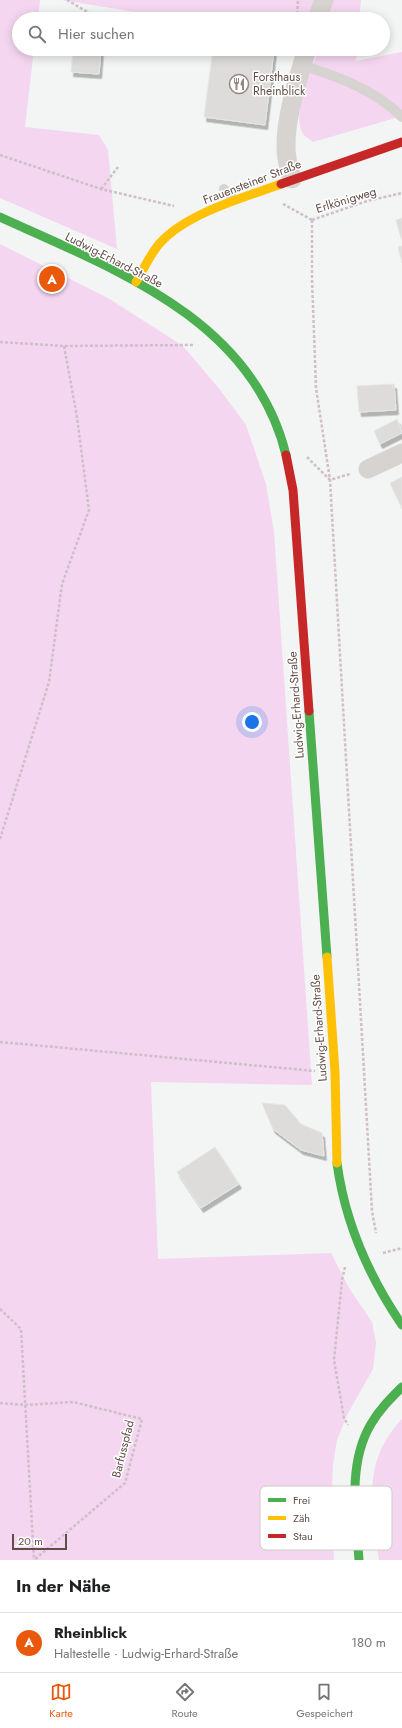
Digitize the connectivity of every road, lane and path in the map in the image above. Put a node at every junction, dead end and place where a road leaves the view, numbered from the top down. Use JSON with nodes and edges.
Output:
{"nodes":[{"id":1,"x":66,"y":0,"type":"edge"},
{"id":2,"x":298,"y":0,"type":"edge"},
{"id":3,"x":324,"y":0,"type":"edge"},
{"id":4,"x":87,"y":12,"type":"edge"},
{"id":5,"x":297,"y":12,"type":"edge"},
{"id":6,"x":320,"y":12,"type":"edge"},
{"id":7,"x":304,"y":57,"type":"edge"},
{"id":8,"x":402,"y":117,"type":"edge"},
{"id":9,"x":402,"y":142,"type":"edge"},
{"id":10,"x":0,"y":155,"type":"edge"},
{"id":11,"x":118,"y":167,"type":"dead end"},
{"id":12,"x":292,"y":179,"type":"junction"},
{"id":13,"x":101,"y":189,"type":"junction"},
{"id":14,"x":224,"y":189,"type":"dead end"},
{"id":15,"x":402,"y":193,"type":"edge"},
{"id":16,"x":234,"y":200,"type":"junction"},
{"id":17,"x":282,"y":203,"type":"dead end"},
{"id":18,"x":179,"y":207,"type":"dead end"},
{"id":19,"x":0,"y":217,"type":"edge"},
{"id":20,"x":312,"y":220,"type":"junction"},
{"id":21,"x":136,"y":282,"type":"junction"},
{"id":22,"x":0,"y":342,"type":"edge"},
{"id":23,"x":224,"y":345,"type":"junction"},
{"id":24,"x":64,"y":346,"type":"junction"},
{"id":25,"x":402,"y":454,"type":"edge"},
{"id":26,"x":368,"y":468,"type":"dead end"},
{"id":27,"x":0,"y":839,"type":"edge"},
{"id":28,"x":0,"y":1042,"type":"edge"},
{"id":29,"x":335,"y":1072,"type":"junction"},
{"id":30,"x":377,"y":1240,"type":"dead end"},
{"id":31,"x":346,"y":1265,"type":"dead end"},
{"id":32,"x":0,"y":1309,"type":"edge"},
{"id":33,"x":402,"y":1325,"type":"edge"},
{"id":34,"x":402,"y":1387,"type":"edge"},
{"id":35,"x":0,"y":1403,"type":"edge"},
{"id":36,"x":25,"y":1405,"type":"junction"},
{"id":37,"x":360,"y":1449,"type":"junction"},
{"id":38,"x":354,"y":1486,"type":"edge"},
{"id":39,"x":358,"y":1550,"type":"edge"},
{"id":40,"x":34,"y":1560,"type":"edge"},
{"id":41,"x":359,"y":1560,"type":"edge"}],
"edges":[{"from":1,"to":4,"type":"path"},
{"from":2,"to":5,"type":"path"},
{"from":3,"to":6,"type":"street"},
{"from":7,"to":8,"type":"lane"},
{"from":7,"to":12,"type":"street"},
{"from":9,"to":12,"type":"main road","name":"Frauensteiner Straße"},
{"from":10,"to":13,"type":"path"},
{"from":11,"to":13,"type":"path"},
{"from":12,"to":16,"type":"main road","name":"Frauensteiner Straße"},
{"from":13,"to":18,"type":"path"},
{"from":14,"to":16,"type":"lane"},
{"from":15,"to":20,"type":"path","name":"Erlkönigweg"},
{"from":16,"to":21,"type":"main road","name":"Frauensteiner Straße"},
{"from":17,"to":20,"type":"path","name":"Erlkönigweg"},
{"from":19,"to":21,"type":"main road","name":"Ludwig-Erhard-Straße"},
{"from":20,"to":30,"type":"path"},
{"from":21,"to":23,"type":"main road","name":"Ludwig-Erhard-Straße"},
{"from":22,"to":24,"type":"path"},
{"from":23,"to":24,"type":"path"},
{"from":23,"to":29,"type":"main road","name":"Ludwig-Erhard-Straße"},
{"from":24,"to":27,"type":"path"},
{"from":25,"to":26,"type":"street"},
{"from":28,"to":29,"type":"path"},
{"from":29,"to":33,"type":"main road","name":"Ludwig-Erhard-Straße"},
{"from":31,"to":37,"type":"path"},
{"from":32,"to":36,"type":"path","name":"Barfusspfad"},
{"from":34,"to":37,"type":"main road"},
{"from":35,"to":36,"type":"path","name":"Barfusspfad"},
{"from":36,"to":40,"type":"path","name":"Barfusspfad"},
{"from":36,"to":40,"type":"path","name":"Barfusspfad"},
{"from":37,"to":38,"type":"main road"},
{"from":39,"to":41,"type":"main road"}]}
